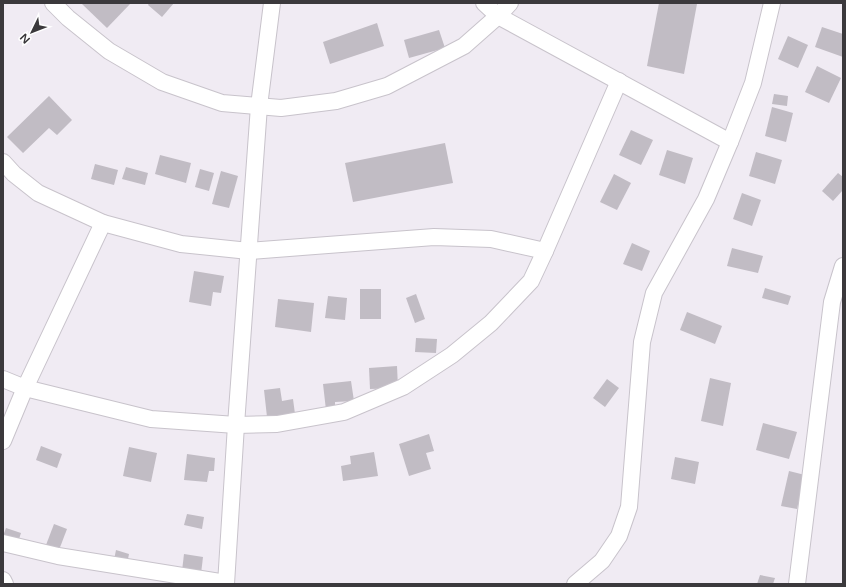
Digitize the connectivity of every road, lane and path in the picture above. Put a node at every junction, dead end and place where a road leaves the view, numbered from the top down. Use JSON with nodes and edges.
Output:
{"nodes":[{"id":1,"x":54,"y":3,"type":"edge"},
{"id":2,"x":272,"y":3,"type":"edge"},
{"id":3,"x":484,"y":3,"type":"edge"},
{"id":4,"x":510,"y":3,"type":"edge"},
{"id":5,"x":772,"y":3,"type":"edge"},
{"id":6,"x":498,"y":16,"type":"junction"},
{"id":7,"x":619,"y":81,"type":"junction"},
{"id":8,"x":259,"y":106,"type":"junction"},
{"id":9,"x":730,"y":142,"type":"junction"},
{"id":10,"x":3,"y":162,"type":"edge"},
{"id":11,"x":103,"y":223,"type":"junction"},
{"id":12,"x":249,"y":250,"type":"junction"},
{"id":13,"x":545,"y":251,"type":"junction"},
{"id":14,"x":843,"y":266,"type":"edge"},
{"id":15,"x":3,"y":379,"type":"edge"},
{"id":16,"x":25,"y":388,"type":"junction"},
{"id":17,"x":236,"y":424,"type":"junction"},
{"id":18,"x":3,"y":441,"type":"edge"},
{"id":19,"x":3,"y":543,"type":"edge"},
{"id":20,"x":3,"y":580,"type":"edge"},
{"id":21,"x":5,"y":584,"type":"edge"},
{"id":22,"x":226,"y":584,"type":"edge"},
{"id":23,"x":575,"y":584,"type":"edge"},
{"id":24,"x":797,"y":584,"type":"edge"}],
"edges":[{"from":1,"to":8,"type":"street"},
{"from":2,"to":8,"type":"street"},
{"from":3,"to":6,"type":"street"},
{"from":4,"to":6,"type":"street"},
{"from":5,"to":9,"type":"street"},
{"from":6,"to":7,"type":"street"},
{"from":6,"to":8,"type":"street"},
{"from":7,"to":9,"type":"street"},
{"from":7,"to":13,"type":"street"},
{"from":8,"to":12,"type":"street"},
{"from":9,"to":23,"type":"street"},
{"from":10,"to":11,"type":"street"},
{"from":11,"to":12,"type":"street"},
{"from":11,"to":16,"type":"street"},
{"from":12,"to":13,"type":"street"},
{"from":12,"to":17,"type":"street"},
{"from":13,"to":17,"type":"street"},
{"from":14,"to":24,"type":"street"},
{"from":15,"to":16,"type":"street"},
{"from":16,"to":17,"type":"street"},
{"from":16,"to":18,"type":"street"},
{"from":17,"to":22,"type":"street"},
{"from":19,"to":22,"type":"street"},
{"from":20,"to":21,"type":"street"}]}
